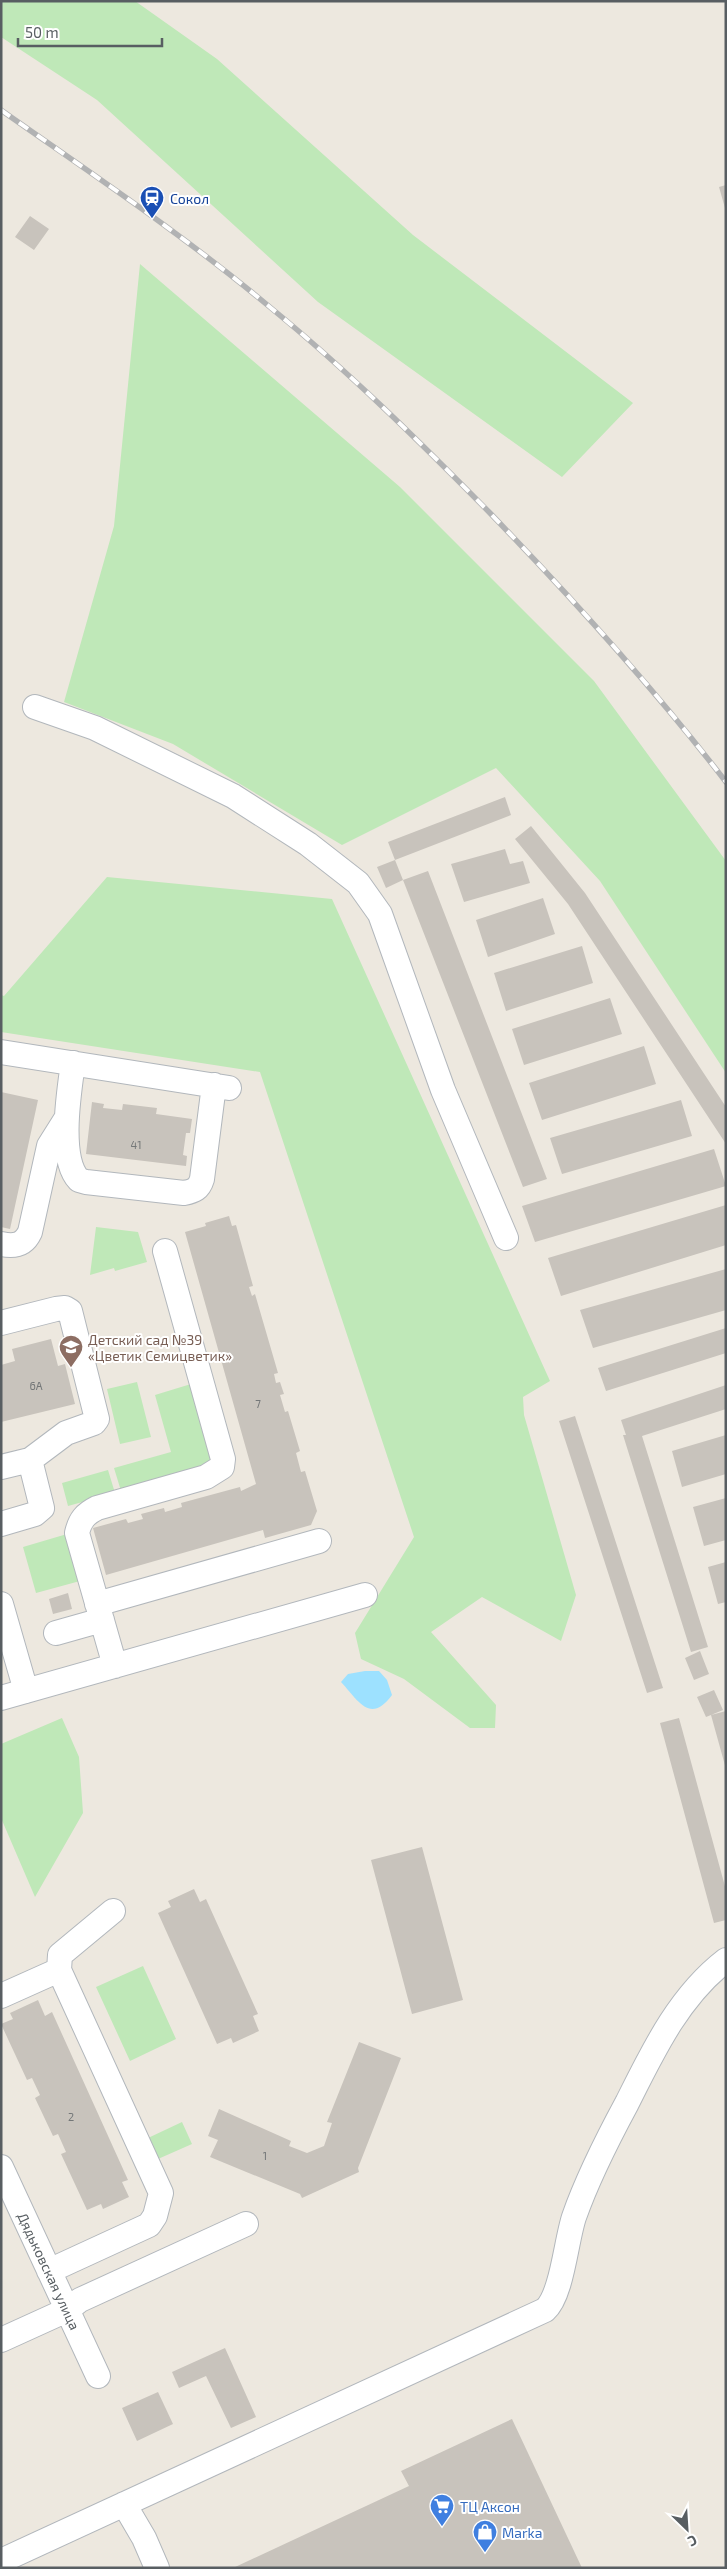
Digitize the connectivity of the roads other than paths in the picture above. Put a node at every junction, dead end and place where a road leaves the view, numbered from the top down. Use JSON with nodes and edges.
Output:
{"nodes":[{"id":1,"x":35,"y":707,"type":"dead end"},
{"id":2,"x":1,"y":1052,"type":"edge"},
{"id":3,"x":73,"y":1063,"type":"junction"},
{"id":4,"x":66,"y":1120,"type":"junction"},
{"id":5,"x":506,"y":1238,"type":"dead end"},
{"id":6,"x":1,"y":1244,"type":"edge"},
{"id":7,"x":165,"y":1251,"type":"dead end"},
{"id":8,"x":1,"y":1323,"type":"edge"},
{"id":9,"x":30,"y":1460,"type":"junction"},
{"id":10,"x":1,"y":1467,"type":"edge"},
{"id":11,"x":1,"y":1524,"type":"edge"},
{"id":12,"x":319,"y":1541,"type":"dead end"},
{"id":13,"x":365,"y":1594,"type":"dead end"},
{"id":14,"x":1,"y":1604,"type":"edge"},
{"id":15,"x":100,"y":1612,"type":"junction"},
{"id":16,"x":56,"y":1633,"type":"dead end"},
{"id":17,"x":8,"y":1650,"type":"edge"},
{"id":18,"x":115,"y":1666,"type":"junction"},
{"id":19,"x":26,"y":1691,"type":"junction"},
{"id":20,"x":1,"y":1698,"type":"edge"},
{"id":21,"x":113,"y":1911,"type":"dead end"},
{"id":22,"x":726,"y":1960,"type":"edge"},
{"id":23,"x":59,"y":1970,"type":"junction"},
{"id":24,"x":1,"y":1996,"type":"edge"},
{"id":25,"x":1,"y":2167,"type":"edge"},
{"id":26,"x":246,"y":2224,"type":"dead end"},
{"id":27,"x":49,"y":2271,"type":"junction"},
{"id":28,"x":67,"y":2310,"type":"junction"},
{"id":29,"x":4,"y":2331,"type":"edge"},
{"id":30,"x":98,"y":2376,"type":"dead end"},
{"id":31,"x":124,"y":2504,"type":"junction"},
{"id":32,"x":1,"y":2561,"type":"edge"},
{"id":33,"x":157,"y":2568,"type":"edge"}],
"edges":[{"from":1,"to":5,"type":"street"},
{"from":2,"to":3,"type":"street"},
{"from":3,"to":4,"type":"street"},
{"from":3,"to":4,"type":"street"},
{"from":4,"to":6,"type":"street"},
{"from":7,"to":15,"type":"street"},
{"from":8,"to":9,"type":"street"},
{"from":9,"to":10,"type":"street"},
{"from":9,"to":11,"type":"street"},
{"from":12,"to":15,"type":"street"},
{"from":13,"to":18,"type":"street"},
{"from":14,"to":17,"type":"street"},
{"from":15,"to":16,"type":"street"},
{"from":15,"to":18,"type":"street"},
{"from":17,"to":19,"type":"street"},
{"from":18,"to":19,"type":"street"},
{"from":19,"to":20,"type":"street"},
{"from":21,"to":23,"type":"street"},
{"from":22,"to":31,"type":"street"},
{"from":23,"to":24,"type":"street"},
{"from":23,"to":27,"type":"street"},
{"from":25,"to":27,"type":"street","name":"Дядьковская улица"},
{"from":26,"to":28,"type":"street"},
{"from":27,"to":28,"type":"street","name":"Дядьковская улица"},
{"from":28,"to":29,"type":"street"},
{"from":28,"to":30,"type":"street","name":"Дядьковская улица"},
{"from":31,"to":32,"type":"street"},
{"from":31,"to":33,"type":"street"}]}
